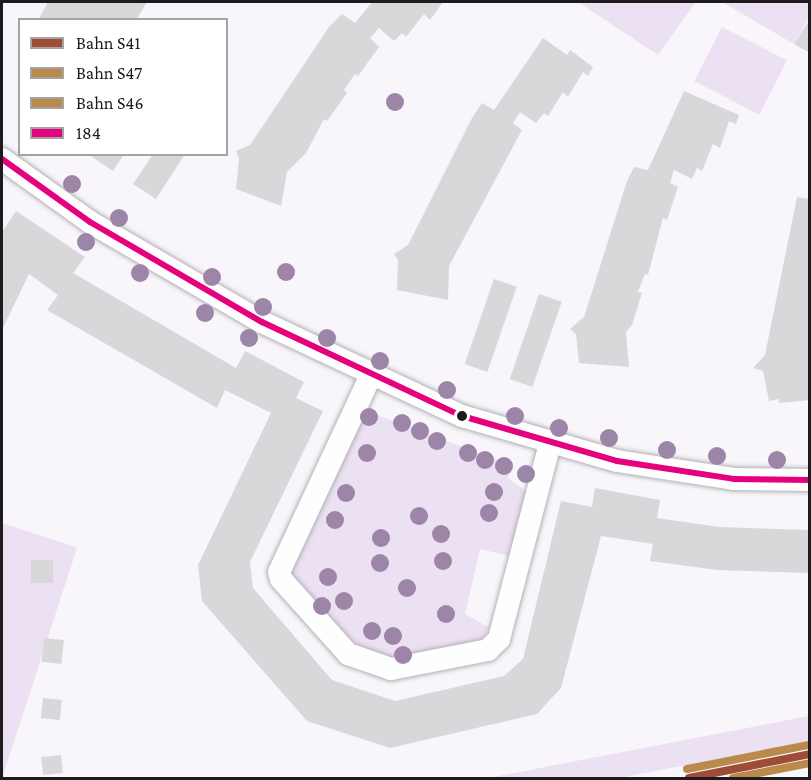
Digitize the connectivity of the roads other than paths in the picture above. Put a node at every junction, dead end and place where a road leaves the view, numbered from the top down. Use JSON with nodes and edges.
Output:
{"nodes":[{"id":1,"x":2,"y":159,"type":"edge"},
{"id":2,"x":371,"y":375,"type":"junction"},
{"id":3,"x":550,"y":442,"type":"junction"},
{"id":4,"x":810,"y":480,"type":"edge"}],
"edges":[{"from":1,"to":2,"type":"street"},
{"from":2,"to":3,"type":"street"},
{"from":2,"to":3,"type":"street"},
{"from":3,"to":4,"type":"street"}]}
